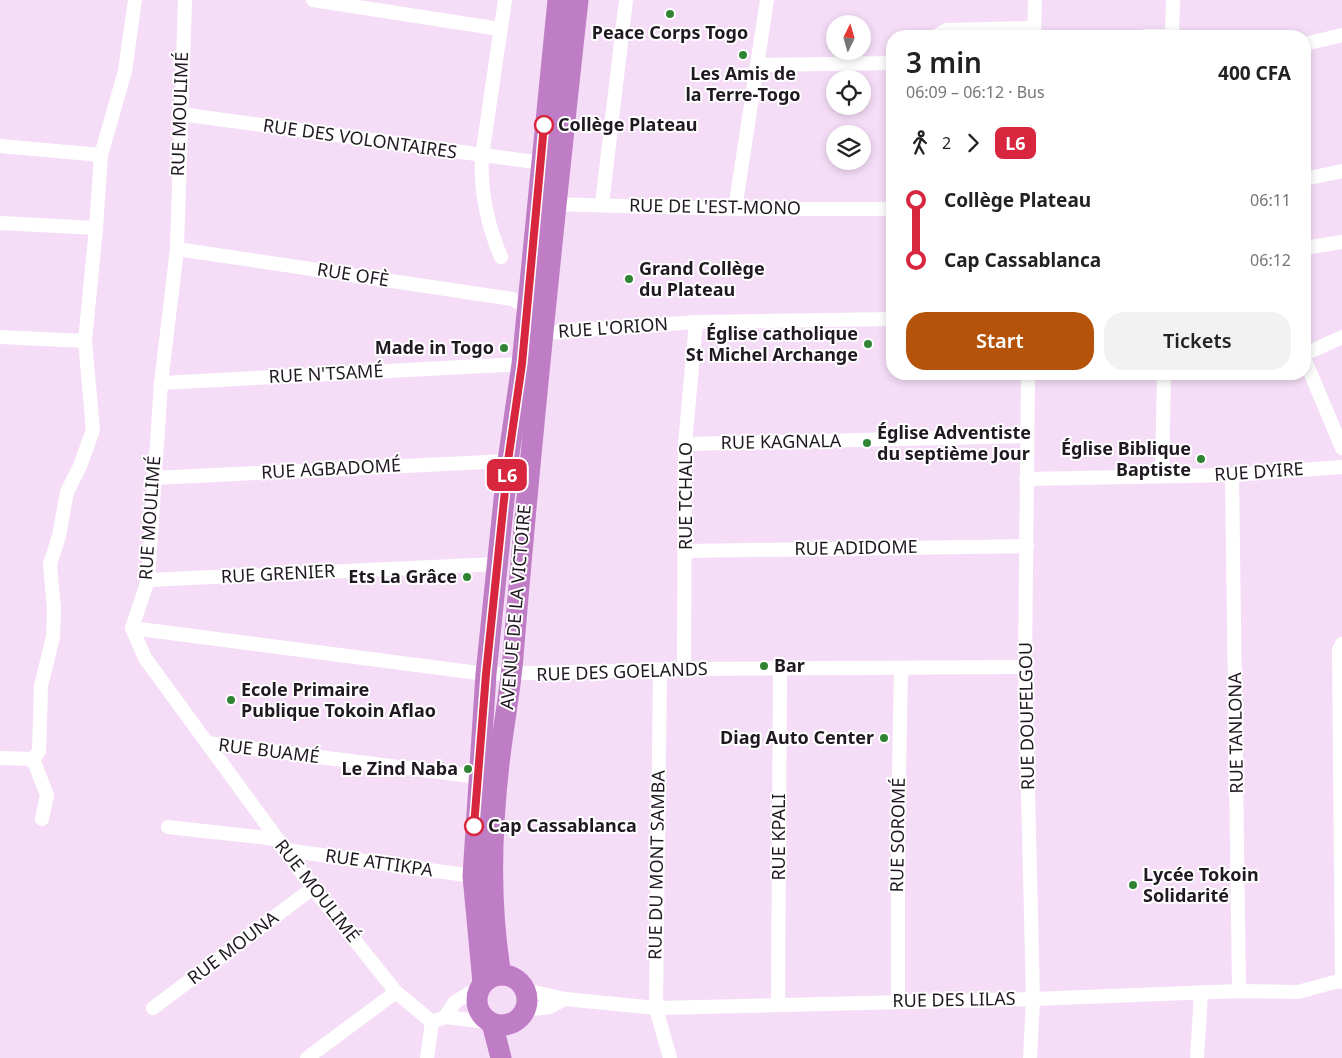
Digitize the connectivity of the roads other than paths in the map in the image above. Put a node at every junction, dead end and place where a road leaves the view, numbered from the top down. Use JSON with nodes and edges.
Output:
{"nodes":[{"id":1,"x":135,"y":0,"type":"edge"},
{"id":2,"x":185,"y":0,"type":"edge"},
{"id":3,"x":313,"y":0,"type":"edge"},
{"id":4,"x":505,"y":0,"type":"edge"},
{"id":5,"x":558,"y":0,"type":"edge"},
{"id":6,"x":578,"y":0,"type":"edge"},
{"id":7,"x":626,"y":0,"type":"edge"},
{"id":8,"x":767,"y":0,"type":"edge"},
{"id":9,"x":1035,"y":0,"type":"edge"},
{"id":10,"x":1172,"y":0,"type":"edge"},
{"id":11,"x":500,"y":29,"type":"junction"},
{"id":12,"x":1034,"y":30,"type":"edge"},
{"id":13,"x":1172,"y":30,"type":"edge"},
{"id":14,"x":1342,"y":35,"type":"edge"},
{"id":15,"x":1311,"y":43,"type":"edge"},
{"id":16,"x":886,"y":63,"type":"edge"},
{"id":17,"x":757,"y":66,"type":"junction"},
{"id":18,"x":180,"y":114,"type":"junction"},
{"id":19,"x":0,"y":146,"type":"edge"},
{"id":20,"x":101,"y":155,"type":"junction"},
{"id":21,"x":482,"y":156,"type":"junction"},
{"id":22,"x":550,"y":164,"type":"junction"},
{"id":23,"x":1342,"y":172,"type":"edge"},
{"id":24,"x":1311,"y":178,"type":"edge"},
{"id":25,"x":547,"y":204,"type":"junction"},
{"id":26,"x":602,"y":204,"type":"junction"},
{"id":27,"x":735,"y":209,"type":"junction"},
{"id":28,"x":886,"y":209,"type":"edge"},
{"id":29,"x":0,"y":224,"type":"edge"},
{"id":30,"x":96,"y":228,"type":"junction"},
{"id":31,"x":1342,"y":242,"type":"edge"},
{"id":32,"x":1311,"y":247,"type":"edge"},
{"id":33,"x":177,"y":249,"type":"junction"},
{"id":34,"x":501,"y":257,"type":"dead end"},
{"id":35,"x":528,"y":307,"type":"junction"},
{"id":36,"x":886,"y":319,"type":"edge"},
{"id":37,"x":696,"y":322,"type":"junction"},
{"id":38,"x":544,"y":333,"type":"junction"},
{"id":39,"x":0,"y":337,"type":"edge"},
{"id":40,"x":1342,"y":337,"type":"edge"},
{"id":41,"x":85,"y":341,"type":"junction"},
{"id":42,"x":1311,"y":351,"type":"edge"},
{"id":43,"x":522,"y":364,"type":"junction"},
{"id":44,"x":1311,"y":374,"type":"edge"},
{"id":45,"x":1028,"y":380,"type":"edge"},
{"id":46,"x":1164,"y":380,"type":"edge"},
{"id":47,"x":161,"y":383,"type":"junction"},
{"id":48,"x":1026,"y":436,"type":"junction"},
{"id":49,"x":685,"y":444,"type":"junction"},
{"id":50,"x":1342,"y":448,"type":"edge"},
{"id":51,"x":508,"y":461,"type":"junction"},
{"id":52,"x":1342,"y":467,"type":"edge"},
{"id":53,"x":1162,"y":476,"type":"junction"},
{"id":54,"x":1232,"y":476,"type":"junction"},
{"id":55,"x":153,"y":478,"type":"junction"},
{"id":56,"x":1026,"y":478,"type":"junction"},
{"id":57,"x":1027,"y":546,"type":"junction"},
{"id":58,"x":686,"y":551,"type":"junction"},
{"id":59,"x":497,"y":564,"type":"junction"},
{"id":60,"x":148,"y":580,"type":"junction"},
{"id":61,"x":132,"y":628,"type":"junction"},
{"id":62,"x":1342,"y":644,"type":"edge"},
{"id":63,"x":1025,"y":667,"type":"junction"},
{"id":64,"x":780,"y":668,"type":"junction"},
{"id":65,"x":902,"y":668,"type":"junction"},
{"id":66,"x":684,"y":669,"type":"junction"},
{"id":67,"x":660,"y":670,"type":"junction"},
{"id":68,"x":486,"y":674,"type":"junction"},
{"id":69,"x":511,"y":675,"type":"junction"},
{"id":70,"x":207,"y":743,"type":"junction"},
{"id":71,"x":0,"y":758,"type":"edge"},
{"id":72,"x":33,"y":759,"type":"junction"},
{"id":73,"x":479,"y":777,"type":"junction"},
{"id":74,"x":42,"y":819,"type":"dead end"},
{"id":75,"x":168,"y":827,"type":"dead end"},
{"id":76,"x":276,"y":839,"type":"junction"},
{"id":77,"x":285,"y":850,"type":"junction"},
{"id":78,"x":473,"y":876,"type":"junction"},
{"id":79,"x":313,"y":888,"type":"junction"},
{"id":80,"x":1342,"y":981,"type":"edge"},
{"id":81,"x":488,"y":982,"type":"junction"},
{"id":82,"x":1239,"y":991,"type":"junction"},
{"id":83,"x":396,"y":992,"type":"junction"},
{"id":84,"x":1201,"y":992,"type":"junction"},
{"id":85,"x":565,"y":999,"type":"junction"},
{"id":86,"x":1033,"y":999,"type":"junction"},
{"id":87,"x":898,"y":1001,"type":"junction"},
{"id":88,"x":778,"y":1005,"type":"junction"},
{"id":89,"x":153,"y":1008,"type":"dead end"},
{"id":90,"x":521,"y":1008,"type":"junction"},
{"id":91,"x":656,"y":1008,"type":"junction"},
{"id":92,"x":439,"y":1019,"type":"junction"},
{"id":93,"x":490,"y":1022,"type":"junction"},
{"id":94,"x":307,"y":1058,"type":"edge"},
{"id":95,"x":427,"y":1058,"type":"edge"},
{"id":96,"x":501,"y":1058,"type":"edge"},
{"id":97,"x":514,"y":1058,"type":"edge"},
{"id":98,"x":670,"y":1058,"type":"edge"},
{"id":99,"x":1030,"y":1058,"type":"edge"},
{"id":100,"x":1197,"y":1058,"type":"edge"}],
"edges":[{"from":1,"to":20,"type":"street"},
{"from":2,"to":18,"type":"street","name":"RUE MOULIMÉ"},
{"from":3,"to":11,"type":"street"},
{"from":4,"to":11,"type":"street"},
{"from":5,"to":22,"type":"highway","name":"AVENUE DE LA VICTOIRE"},
{"from":6,"to":22,"type":"highway","name":"AVENUE DE LA VICTOIRE"},
{"from":7,"to":26,"type":"street"},
{"from":8,"to":17,"type":"street"},
{"from":9,"to":12,"type":"street"},
{"from":10,"to":13,"type":"street"},
{"from":11,"to":21,"type":"street"},
{"from":14,"to":15,"type":"street"},
{"from":16,"to":17,"type":"street"},
{"from":17,"to":27,"type":"street"},
{"from":18,"to":21,"type":"street","name":"RUE DES VOLONTAIRES"},
{"from":18,"to":33,"type":"street","name":"RUE MOULIMÉ"},
{"from":19,"to":20,"type":"street"},
{"from":20,"to":30,"type":"street"},
{"from":21,"to":22,"type":"street","name":"RUE DES VOLONTAIRES"},
{"from":21,"to":34,"type":"street"},
{"from":22,"to":25,"type":"highway","name":"AVENUE DE LA VICTOIRE"},
{"from":23,"to":24,"type":"street"},
{"from":25,"to":26,"type":"street","name":"RUE DE L'EST-MONO"},
{"from":25,"to":35,"type":"highway","name":"AVENUE DE LA VICTOIRE"},
{"from":25,"to":38,"type":"highway","name":"AVENUE DE LA VICTOIRE"},
{"from":26,"to":27,"type":"street","name":"RUE DE L'EST-MONO"},
{"from":27,"to":28,"type":"street","name":"RUE DE L'EST-MONO"},
{"from":29,"to":30,"type":"street"},
{"from":30,"to":41,"type":"street"},
{"from":31,"to":32,"type":"street"},
{"from":33,"to":35,"type":"street","name":"RUE OFÈ"},
{"from":33,"to":47,"type":"street","name":"RUE MOULIMÉ"},
{"from":35,"to":43,"type":"highway","name":"AVENUE DE LA VICTOIRE"},
{"from":36,"to":37,"type":"street","name":"RUE L'ORION"},
{"from":37,"to":38,"type":"street","name":"RUE L'ORION"},
{"from":37,"to":49,"type":"street","name":"RUE TCHALO"},
{"from":38,"to":69,"type":"highway","name":"AVENUE DE LA VICTOIRE"},
{"from":39,"to":41,"type":"street"},
{"from":40,"to":42,"type":"street"},
{"from":41,"to":72,"type":"street"},
{"from":43,"to":47,"type":"street","name":"RUE N'TSAMÉ"},
{"from":43,"to":51,"type":"highway","name":"AVENUE DE LA VICTOIRE"},
{"from":44,"to":50,"type":"street"},
{"from":45,"to":48,"type":"street","name":"RUE DOUFELGOU"},
{"from":46,"to":53,"type":"street"},
{"from":47,"to":55,"type":"street","name":"RUE MOULIMÉ"},
{"from":48,"to":49,"type":"street","name":"RUE KAGNALA"},
{"from":48,"to":56,"type":"street","name":"RUE DOUFELGOU"},
{"from":49,"to":58,"type":"street","name":"RUE TCHALO"},
{"from":51,"to":55,"type":"street","name":"RUE AGBADOMÉ"},
{"from":51,"to":59,"type":"highway","name":"AVENUE DE LA VICTOIRE"},
{"from":52,"to":54,"type":"street","name":"RUE DYIRE"},
{"from":53,"to":54,"type":"street","name":"RUE DYIRE"},
{"from":53,"to":56,"type":"street","name":"RUE DYIRE"},
{"from":54,"to":82,"type":"street","name":"RUE TANLONA"},
{"from":55,"to":60,"type":"street","name":"RUE MOULIMÉ"},
{"from":56,"to":57,"type":"street","name":"RUE DOUFELGOU"},
{"from":57,"to":58,"type":"street","name":"RUE ADIDOME"},
{"from":57,"to":63,"type":"street","name":"RUE DOUFELGOU"},
{"from":58,"to":66,"type":"street","name":"RUE TCHALO"},
{"from":59,"to":60,"type":"street","name":"RUE GRENIER"},
{"from":59,"to":68,"type":"highway","name":"AVENUE DE LA VICTOIRE"},
{"from":60,"to":61,"type":"street","name":"RUE MOULIMÉ"},
{"from":61,"to":68,"type":"street","name":"RUE DES GOELANDS"},
{"from":61,"to":70,"type":"street","name":"RUE MOULIMÉ"},
{"from":62,"to":80,"type":"street"},
{"from":63,"to":65,"type":"street","name":"RUE DES GOELANDS"},
{"from":63,"to":86,"type":"street","name":"RUE DOUFELGOU"},
{"from":64,"to":65,"type":"street","name":"RUE DES GOELANDS"},
{"from":64,"to":66,"type":"street","name":"RUE DES GOELANDS"},
{"from":64,"to":88,"type":"street","name":"RUE KPALI"},
{"from":65,"to":87,"type":"street","name":"RUE SOROMÉ"},
{"from":66,"to":67,"type":"street","name":"RUE DES GOELANDS"},
{"from":67,"to":69,"type":"street","name":"RUE DES GOELANDS"},
{"from":67,"to":91,"type":"street","name":"RUE DU MONT SAMBA"},
{"from":68,"to":69,"type":"street","name":"RUE DES GOELANDS"},
{"from":68,"to":73,"type":"highway","name":"AVENUE DE LA VICTOIRE"},
{"from":69,"to":81,"type":"highway","name":"AVENUE DE LA VICTOIRE"},
{"from":70,"to":73,"type":"street","name":"RUE BUAMÉ"},
{"from":70,"to":76,"type":"street","name":"RUE MOULIMÉ"},
{"from":71,"to":72,"type":"street"},
{"from":72,"to":74,"type":"street"},
{"from":73,"to":78,"type":"highway","name":"AVENUE DE LA VICTOIRE"},
{"from":75,"to":76,"type":"street"},
{"from":76,"to":77,"type":"street","name":"RUE MOULIMÉ"},
{"from":77,"to":78,"type":"street","name":"RUE ATTIKPA"},
{"from":77,"to":79,"type":"street","name":"RUE MOULIMÉ"},
{"from":78,"to":81,"type":"highway","name":"AVENUE DE LA VICTOIRE"},
{"from":79,"to":83,"type":"street","name":"RUE MOULIMÉ"},
{"from":79,"to":89,"type":"street","name":"RUE MOUNA"},
{"from":80,"to":82,"type":"street","name":"RUE DES LILAS"},
{"from":81,"to":90,"type":"highway"},
{"from":81,"to":92,"type":"street"},
{"from":81,"to":93,"type":"highway"},
{"from":82,"to":84,"type":"street","name":"RUE DES LILAS"},
{"from":83,"to":92,"type":"street","name":"RUE MOULIMÉ"},
{"from":83,"to":94,"type":"street"},
{"from":84,"to":86,"type":"street","name":"RUE DES LILAS"},
{"from":84,"to":100,"type":"street"},
{"from":85,"to":90,"type":"street","name":"RUE DES LILAS"},
{"from":85,"to":90,"type":"street","name":"RUE DES LILAS"},
{"from":85,"to":91,"type":"street","name":"RUE DES LILAS"},
{"from":86,"to":87,"type":"street","name":"RUE DES LILAS"},
{"from":86,"to":99,"type":"street","name":"RUE DOUFELGOU"},
{"from":87,"to":88,"type":"street","name":"RUE DES LILAS"},
{"from":88,"to":91,"type":"street","name":"RUE DES LILAS"},
{"from":90,"to":93,"type":"highway"},
{"from":90,"to":97,"type":"highway"},
{"from":91,"to":98,"type":"street","name":"RUE DU MONT SAMBA"},
{"from":92,"to":93,"type":"street"},
{"from":92,"to":95,"type":"street"},
{"from":93,"to":96,"type":"highway"}]}
